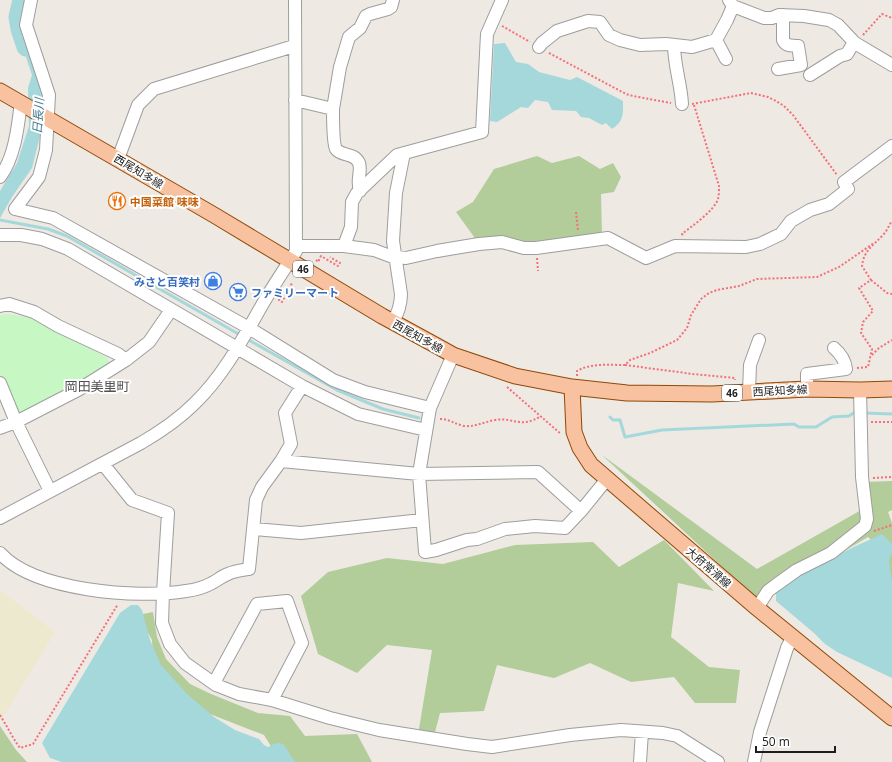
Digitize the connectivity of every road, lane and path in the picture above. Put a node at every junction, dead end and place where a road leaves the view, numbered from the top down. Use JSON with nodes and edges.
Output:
{"nodes":[{"id":1,"x":30,"y":0,"type":"edge"},
{"id":2,"x":295,"y":0,"type":"edge"},
{"id":3,"x":393,"y":0,"type":"edge"},
{"id":4,"x":502,"y":0,"type":"edge"},
{"id":5,"x":731,"y":3,"type":"edge"},
{"id":6,"x":783,"y":15,"type":"junction"},
{"id":7,"x":892,"y":18,"type":"edge"},
{"id":8,"x":716,"y":40,"type":"junction"},
{"id":9,"x":855,"y":42,"type":"junction"},
{"id":10,"x":674,"y":45,"type":"junction"},
{"id":11,"x":294,"y":46,"type":"junction"},
{"id":12,"x":539,"y":47,"type":"dead end"},
{"id":13,"x":726,"y":59,"type":"dead end"},
{"id":14,"x":892,"y":65,"type":"edge"},
{"id":15,"x":778,"y":69,"type":"dead end"},
{"id":16,"x":810,"y":75,"type":"dead end"},
{"id":17,"x":0,"y":90,"type":"edge"},
{"id":18,"x":295,"y":100,"type":"junction"},
{"id":19,"x":21,"y":102,"type":"junction"},
{"id":20,"x":688,"y":104,"type":"joint"},
{"id":21,"x":333,"y":109,"type":"junction"},
{"id":22,"x":48,"y":118,"type":"junction"},
{"id":23,"x":892,"y":146,"type":"edge"},
{"id":24,"x":404,"y":153,"type":"junction"},
{"id":25,"x":118,"y":159,"type":"junction"},
{"id":26,"x":355,"y":174,"type":"dead end"},
{"id":27,"x":0,"y":177,"type":"edge"},
{"id":28,"x":358,"y":192,"type":"junction"},
{"id":29,"x":576,"y":212,"type":"dead end"},
{"id":30,"x":892,"y":221,"type":"edge"},
{"id":31,"x":0,"y":235,"type":"edge"},
{"id":32,"x":578,"y":242,"type":"junction"},
{"id":33,"x":874,"y":243,"type":"junction"},
{"id":34,"x":297,"y":246,"type":"junction"},
{"id":35,"x":344,"y":246,"type":"junction"},
{"id":36,"x":685,"y":246,"type":"junction"},
{"id":37,"x":396,"y":256,"type":"junction"},
{"id":38,"x":313,"y":258,"type":"dead end"},
{"id":39,"x":290,"y":261,"type":"junction"},
{"id":40,"x":340,"y":262,"type":"dead end"},
{"id":41,"x":871,"y":280,"type":"junction"},
{"id":42,"x":289,"y":281,"type":"dead end"},
{"id":43,"x":292,"y":283,"type":"dead end"},
{"id":44,"x":892,"y":294,"type":"edge"},
{"id":45,"x":0,"y":306,"type":"edge"},
{"id":46,"x":171,"y":310,"type":"junction"},
{"id":47,"x":393,"y":322,"type":"junction"},
{"id":48,"x":248,"y":331,"type":"junction"},
{"id":49,"x":759,"y":340,"type":"dead end"},
{"id":50,"x":892,"y":340,"type":"edge"},
{"id":51,"x":239,"y":346,"type":"junction"},
{"id":52,"x":834,"y":348,"type":"dead end"},
{"id":53,"x":453,"y":355,"type":"junction"},
{"id":54,"x":872,"y":356,"type":"junction"},
{"id":55,"x":126,"y":360,"type":"junction"},
{"id":56,"x":625,"y":365,"type":"junction"},
{"id":57,"x":846,"y":369,"type":"junction"},
{"id":58,"x":508,"y":382,"type":"dead end"},
{"id":59,"x":0,"y":383,"type":"edge"},
{"id":60,"x":302,"y":386,"type":"junction"},
{"id":61,"x":573,"y":387,"type":"junction"},
{"id":62,"x":892,"y":388,"type":"edge"},
{"id":63,"x":807,"y":389,"type":"junction"},
{"id":64,"x":860,"y":390,"type":"junction"},
{"id":65,"x":742,"y":392,"type":"junction"},
{"id":66,"x":541,"y":416,"type":"junction"},
{"id":67,"x":428,"y":419,"type":"junction"},
{"id":68,"x":16,"y":422,"type":"junction"},
{"id":69,"x":861,"y":422,"type":"junction"},
{"id":70,"x":892,"y":422,"type":"edge"},
{"id":71,"x":0,"y":428,"type":"edge"},
{"id":72,"x":562,"y":435,"type":"dead end"},
{"id":73,"x":281,"y":461,"type":"junction"},
{"id":74,"x":104,"y":464,"type":"junction"},
{"id":75,"x":419,"y":474,"type":"junction"},
{"id":76,"x":862,"y":477,"type":"junction"},
{"id":77,"x":892,"y":477,"type":"edge"},
{"id":78,"x":607,"y":479,"type":"junction"},
{"id":79,"x":50,"y":491,"type":"junction"},
{"id":80,"x":581,"y":511,"type":"junction"},
{"id":81,"x":0,"y":518,"type":"edge"},
{"id":82,"x":422,"y":520,"type":"junction"},
{"id":83,"x":254,"y":529,"type":"junction"},
{"id":84,"x":0,"y":553,"type":"edge"},
{"id":85,"x":122,"y":593,"type":"junction"},
{"id":86,"x":162,"y":593,"type":"junction"},
{"id":87,"x":757,"y":608,"type":"junction"},
{"id":88,"x":792,"y":638,"type":"junction"},
{"id":89,"x":214,"y":683,"type":"junction"},
{"id":90,"x":272,"y":700,"type":"junction"},
{"id":91,"x":0,"y":714,"type":"edge"},
{"id":92,"x":892,"y":718,"type":"edge"},
{"id":93,"x":642,"y":732,"type":"junction"},
{"id":94,"x":640,"y":762,"type":"edge"},
{"id":95,"x":718,"y":762,"type":"edge"},
{"id":96,"x":754,"y":762,"type":"edge"}],
"edges":[{"from":1,"to":22,"type":"street"},
{"from":2,"to":11,"type":"street"},
{"from":3,"to":21,"type":"street"},
{"from":4,"to":24,"type":"street"},
{"from":5,"to":6,"type":"street"},
{"from":5,"to":8,"type":"street"},
{"from":6,"to":9,"type":"street"},
{"from":6,"to":15,"type":"street"},
{"from":7,"to":9,"type":"path"},
{"from":8,"to":10,"type":"street"},
{"from":8,"to":13,"type":"street"},
{"from":9,"to":14,"type":"street"},
{"from":9,"to":16,"type":"street"},
{"from":10,"to":12,"type":"street"},
{"from":10,"to":20,"type":"street"},
{"from":11,"to":18,"type":"street"},
{"from":11,"to":25,"type":"street"},
{"from":17,"to":19,"type":"main road","name":"西尾知多線","number":"46"},
{"from":18,"to":21,"type":"street"},
{"from":18,"to":34,"type":"street"},
{"from":19,"to":22,"type":"main road","name":"西尾知多線","number":"46"},
{"from":19,"to":27,"type":"street"},
{"from":20,"to":36,"type":"path"},
{"from":21,"to":28,"type":"street"},
{"from":22,"to":25,"type":"main road","name":"西尾知多線","number":"46"},
{"from":22,"to":48,"type":"street"},
{"from":23,"to":36,"type":"street"},
{"from":24,"to":28,"type":"street"},
{"from":24,"to":37,"type":"street"},
{"from":25,"to":39,"type":"main road","name":"西尾知多線","number":"46"},
{"from":26,"to":28,"type":"street"},
{"from":28,"to":35,"type":"street"},
{"from":29,"to":32,"type":"path"},
{"from":30,"to":33,"type":"path"},
{"from":31,"to":46,"type":"street"},
{"from":32,"to":36,"type":"street"},
{"from":32,"to":37,"type":"street"},
{"from":33,"to":41,"type":"path"},
{"from":33,"to":56,"type":"path"},
{"from":34,"to":35,"type":"street"},
{"from":34,"to":39,"type":"street"},
{"from":35,"to":37,"type":"street"},
{"from":37,"to":47,"type":"street"},
{"from":38,"to":40,"type":"path"},
{"from":39,"to":47,"type":"main road","name":"西尾知多線","number":"46"},
{"from":39,"to":48,"type":"street"},
{"from":41,"to":44,"type":"path"},
{"from":41,"to":54,"type":"path"},
{"from":42,"to":43,"type":"path"},
{"from":45,"to":55,"type":"street"},
{"from":46,"to":51,"type":"street"},
{"from":46,"to":55,"type":"street"},
{"from":47,"to":53,"type":"main road","name":"西尾知多線","number":"46"},
{"from":48,"to":51,"type":"street"},
{"from":48,"to":67,"type":"street"},
{"from":49,"to":65,"type":"street"},
{"from":50,"to":54,"type":"path"},
{"from":51,"to":60,"type":"street"},
{"from":51,"to":74,"type":"street"},
{"from":52,"to":57,"type":"street"},
{"from":53,"to":61,"type":"main road","name":"西尾知多線","number":"46"},
{"from":53,"to":67,"type":"street"},
{"from":54,"to":57,"type":"path"},
{"from":55,"to":68,"type":"street"},
{"from":56,"to":61,"type":"path"},
{"from":56,"to":65,"type":"path"},
{"from":57,"to":63,"type":"street"},
{"from":58,"to":66,"type":"path"},
{"from":59,"to":68,"type":"street"},
{"from":60,"to":67,"type":"street"},
{"from":60,"to":73,"type":"street"},
{"from":61,"to":65,"type":"main road","name":"西尾知多線","number":"46"},
{"from":61,"to":78,"type":"main road","name":"大府常滑線"},
{"from":62,"to":64,"type":"main road","name":"西尾知多線","number":"46"},
{"from":63,"to":64,"type":"main road","name":"西尾知多線","number":"46"},
{"from":63,"to":65,"type":"main road","name":"西尾知多線","number":"46"},
{"from":64,"to":69,"type":"street"},
{"from":66,"to":67,"type":"path"},
{"from":66,"to":72,"type":"path"},
{"from":67,"to":75,"type":"street"},
{"from":68,"to":71,"type":"street"},
{"from":68,"to":79,"type":"street"},
{"from":69,"to":70,"type":"path"},
{"from":69,"to":76,"type":"street"},
{"from":73,"to":75,"type":"street"},
{"from":73,"to":83,"type":"street"},
{"from":74,"to":79,"type":"street"},
{"from":74,"to":86,"type":"street"},
{"from":75,"to":80,"type":"street"},
{"from":75,"to":82,"type":"street"},
{"from":76,"to":77,"type":"path"},
{"from":76,"to":87,"type":"street"},
{"from":78,"to":80,"type":"street"},
{"from":78,"to":87,"type":"main road","name":"大府常滑線"},
{"from":79,"to":81,"type":"street"},
{"from":80,"to":82,"type":"street"},
{"from":82,"to":83,"type":"street"},
{"from":83,"to":86,"type":"street"},
{"from":84,"to":85,"type":"street"},
{"from":85,"to":86,"type":"street"},
{"from":85,"to":91,"type":"path"},
{"from":86,"to":89,"type":"street"},
{"from":87,"to":88,"type":"main road","name":"大府常滑線"},
{"from":88,"to":92,"type":"main road","name":"大府常滑線"},
{"from":88,"to":96,"type":"street"},
{"from":89,"to":90,"type":"street"},
{"from":89,"to":90,"type":"street"},
{"from":90,"to":93,"type":"street"},
{"from":93,"to":94,"type":"street"},
{"from":93,"to":95,"type":"street"}]}
